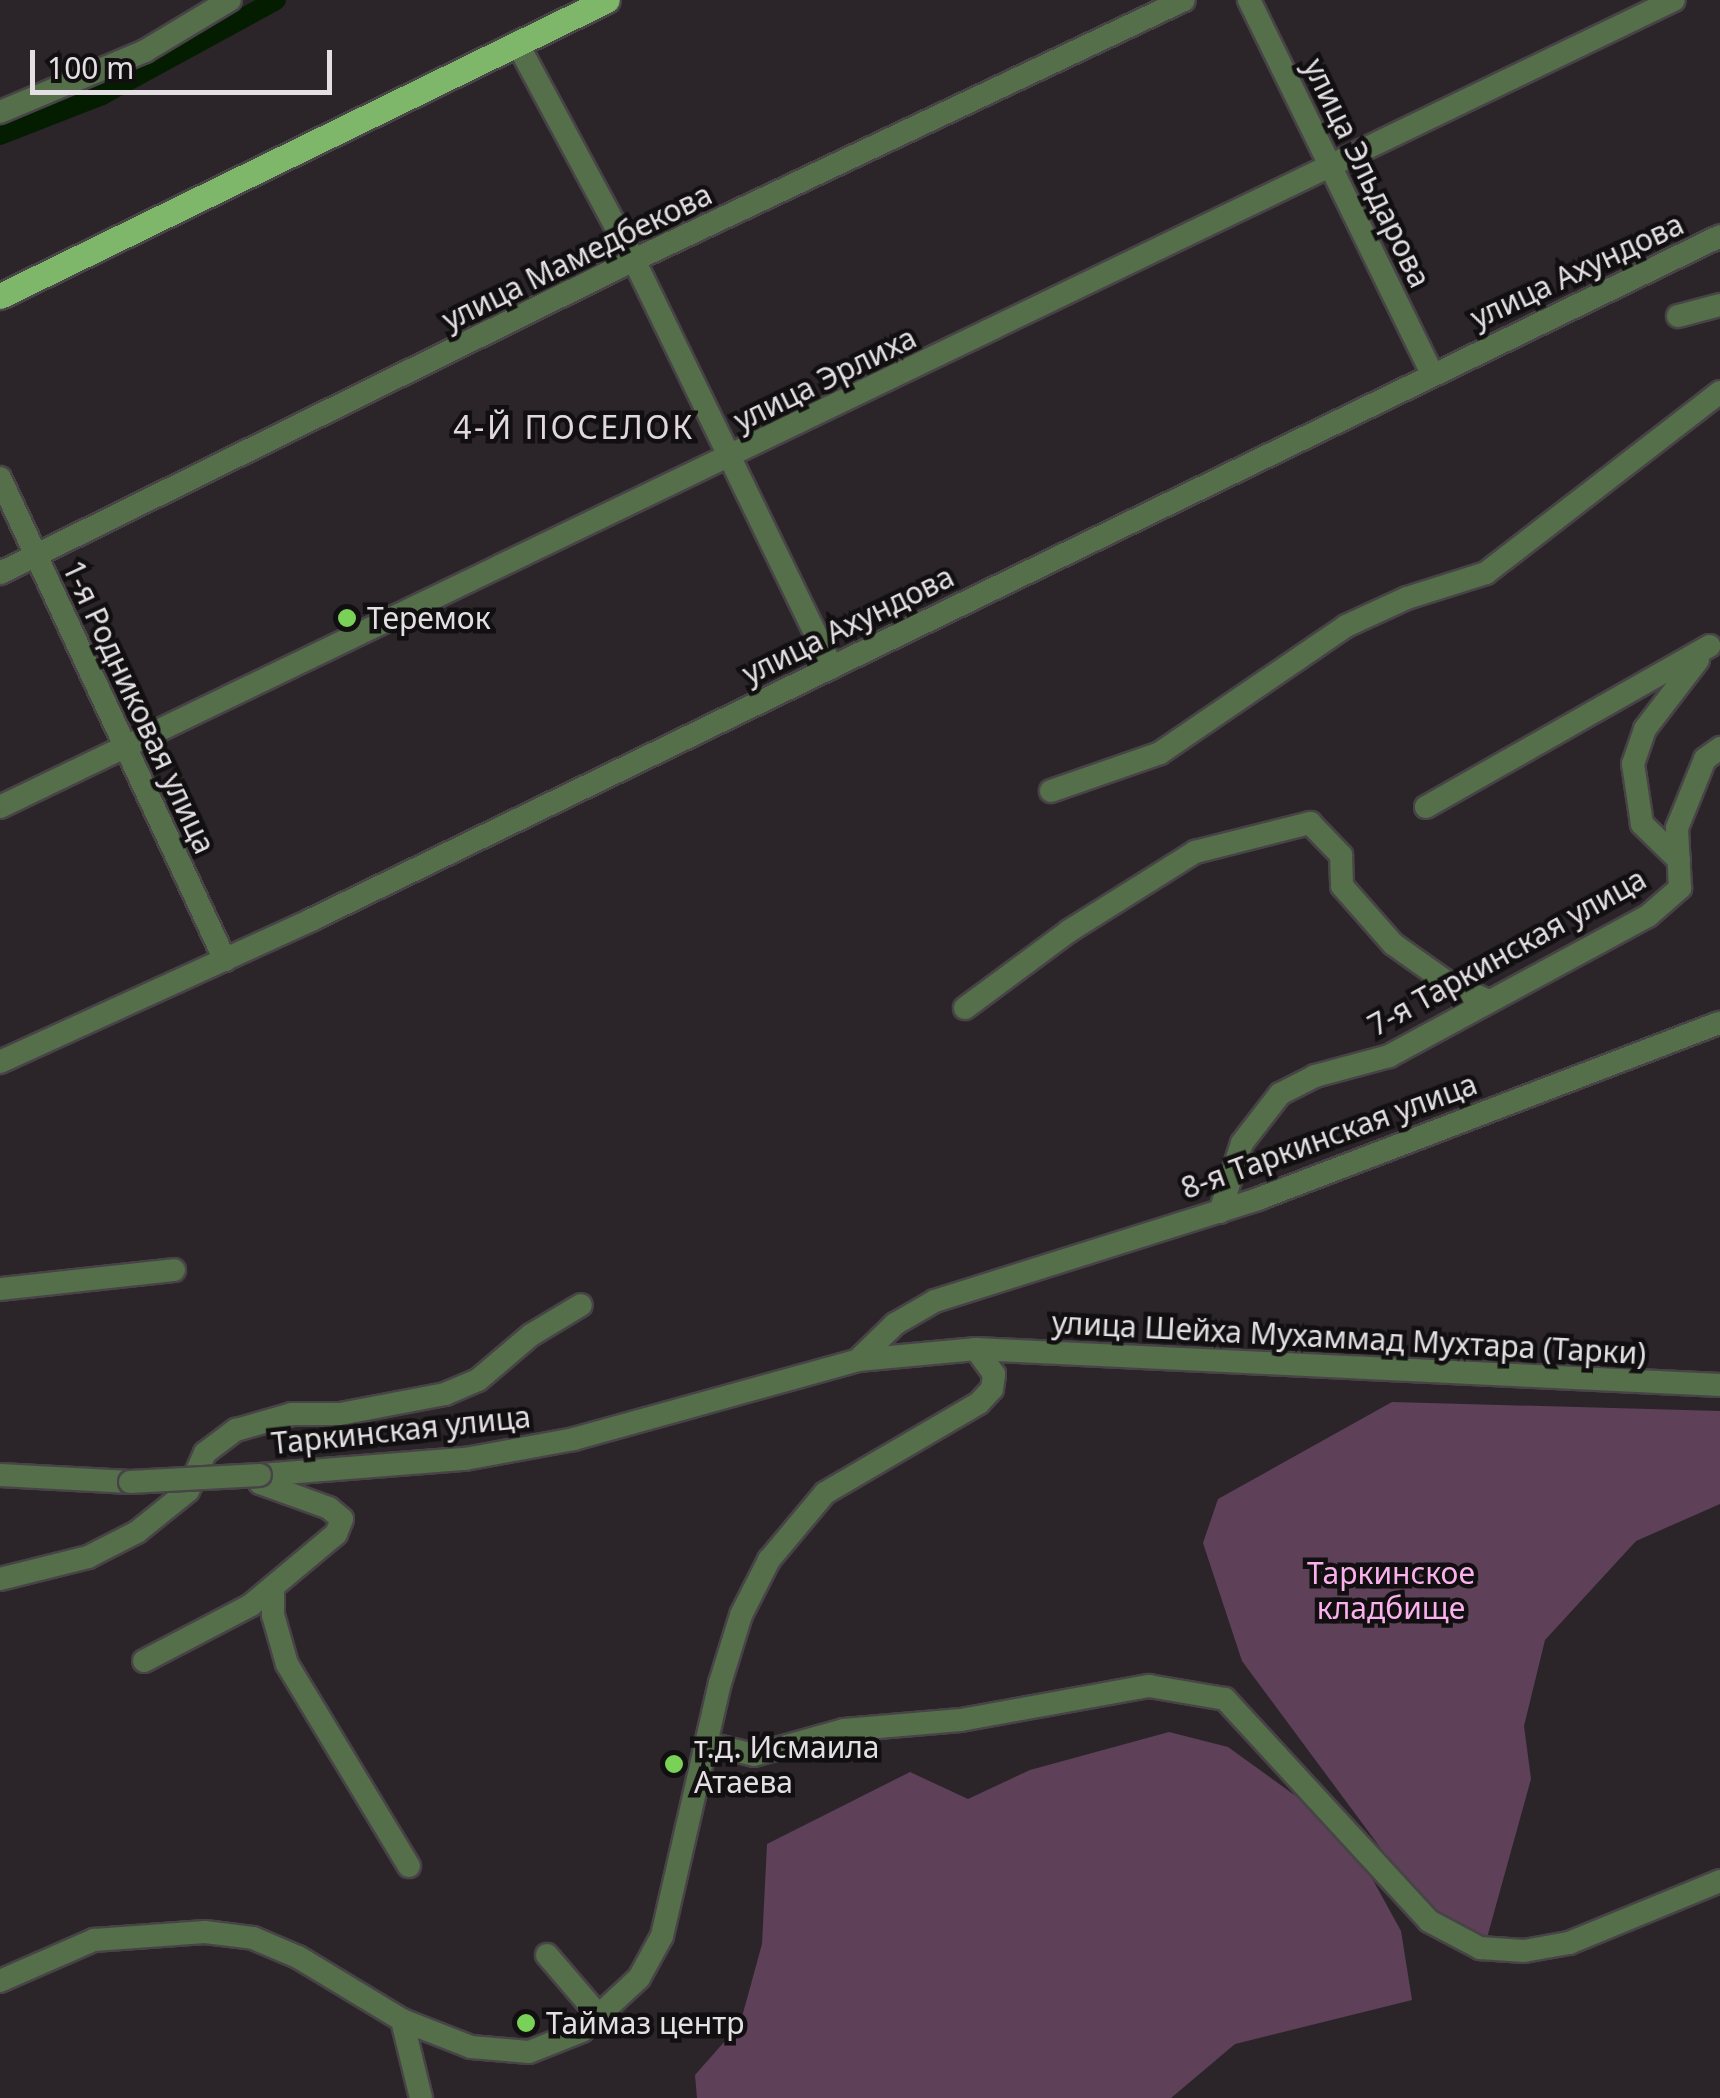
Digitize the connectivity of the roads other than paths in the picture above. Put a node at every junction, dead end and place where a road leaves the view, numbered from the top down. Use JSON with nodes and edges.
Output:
{"nodes":[{"id":1,"x":230,"y":0,"type":"edge"},
{"id":2,"x":603,"y":0,"type":"edge"},
{"id":3,"x":1184,"y":0,"type":"edge"},
{"id":4,"x":1249,"y":0,"type":"edge"},
{"id":5,"x":1674,"y":0,"type":"edge"},
{"id":6,"x":518,"y":45,"type":"junction"},
{"id":7,"x":0,"y":112,"type":"edge"},
{"id":8,"x":1332,"y":170,"type":"junction"},
{"id":9,"x":1720,"y":236,"type":"edge"},
{"id":10,"x":634,"y":260,"type":"junction"},
{"id":11,"x":0,"y":294,"type":"edge"},
{"id":12,"x":1720,"y":305,"type":"edge"},
{"id":13,"x":1678,"y":316,"type":"dead end"},
{"id":14,"x":1431,"y":372,"type":"junction"},
{"id":15,"x":1720,"y":392,"type":"edge"},
{"id":16,"x":731,"y":458,"type":"junction"},
{"id":17,"x":0,"y":478,"type":"edge"},
{"id":18,"x":35,"y":556,"type":"junction"},
{"id":19,"x":0,"y":573,"type":"edge"},
{"id":20,"x":1715,"y":640,"type":"edge"},
{"id":21,"x":832,"y":666,"type":"junction"},
{"id":22,"x":124,"y":746,"type":"junction"},
{"id":23,"x":1720,"y":748,"type":"edge"},
{"id":24,"x":1050,"y":792,"type":"dead end"},
{"id":25,"x":0,"y":807,"type":"edge"},
{"id":26,"x":1426,"y":807,"type":"dead end"},
{"id":27,"x":1679,"y":860,"type":"junction"},
{"id":28,"x":225,"y":960,"type":"junction"},
{"id":29,"x":1490,"y":1001,"type":"junction"},
{"id":30,"x":965,"y":1008,"type":"dead end"},
{"id":31,"x":1720,"y":1024,"type":"edge"},
{"id":32,"x":0,"y":1062,"type":"edge"},
{"id":33,"x":1220,"y":1212,"type":"junction"},
{"id":34,"x":174,"y":1270,"type":"dead end"},
{"id":35,"x":0,"y":1289,"type":"edge"},
{"id":36,"x":581,"y":1305,"type":"dead end"},
{"id":37,"x":976,"y":1350,"type":"junction"},
{"id":38,"x":858,"y":1360,"type":"junction"},
{"id":39,"x":1720,"y":1385,"type":"edge"},
{"id":40,"x":0,"y":1475,"type":"edge"},
{"id":41,"x":260,"y":1475,"type":"junction"},
{"id":42,"x":0,"y":1578,"type":"edge"},
{"id":43,"x":273,"y":1588,"type":"junction"},
{"id":44,"x":144,"y":1661,"type":"dead end"},
{"id":45,"x":709,"y":1744,"type":"junction"},
{"id":46,"x":408,"y":1866,"type":"dead end"},
{"id":47,"x":1720,"y":1881,"type":"edge"},
{"id":48,"x":547,"y":1955,"type":"dead end"},
{"id":49,"x":0,"y":1981,"type":"edge"},
{"id":50,"x":600,"y":2017,"type":"junction"},
{"id":51,"x":402,"y":2020,"type":"junction"},
{"id":52,"x":422,"y":2098,"type":"edge"}],
"edges":[{"from":1,"to":7,"type":"street"},
{"from":2,"to":6,"type":"main road"},
{"from":3,"to":10,"type":"street","name":"улица Мамедбекова"},
{"from":4,"to":8,"type":"street","name":"улица Эльдарова"},
{"from":5,"to":8,"type":"street","name":"улица Эрлиха"},
{"from":6,"to":10,"type":"street"},
{"from":6,"to":11,"type":"main road"},
{"from":8,"to":14,"type":"street","name":"улица Эльдарова"},
{"from":8,"to":16,"type":"street","name":"улица Эрлиха"},
{"from":9,"to":14,"type":"street","name":"улица Ахундова"},
{"from":10,"to":16,"type":"street"},
{"from":10,"to":18,"type":"street","name":"улица Мамедбекова"},
{"from":12,"to":13,"type":"street"},
{"from":14,"to":21,"type":"street","name":"улица Ахундова"},
{"from":15,"to":24,"type":"street"},
{"from":16,"to":21,"type":"street"},
{"from":16,"to":22,"type":"street","name":"улица Эрлиха"},
{"from":17,"to":18,"type":"street","name":"1-я Родниковая улица"},
{"from":18,"to":19,"type":"street","name":"улица Мамедбекова"},
{"from":18,"to":22,"type":"street","name":"1-я Родниковая улица"},
{"from":20,"to":26,"type":"street","name":"7-я Таркинская улица"},
{"from":20,"to":27,"type":"street","name":"7-я Таркинская улица"},
{"from":21,"to":28,"type":"street","name":"улица Ахундова"},
{"from":22,"to":25,"type":"street","name":"улица Эрлиха"},
{"from":22,"to":28,"type":"street","name":"1-я Родниковая улица"},
{"from":23,"to":27,"type":"street"},
{"from":27,"to":29,"type":"street","name":"7-я Таркинская улица"},
{"from":28,"to":32,"type":"street","name":"улица Ахундова"},
{"from":29,"to":30,"type":"street"},
{"from":29,"to":33,"type":"street","name":"7-я Таркинская улица"},
{"from":31,"to":33,"type":"street","name":"8-я Таркинская улица"},
{"from":33,"to":38,"type":"street","name":"8-я Таркинская улица"},
{"from":34,"to":35,"type":"street"},
{"from":36,"to":42,"type":"street"},
{"from":37,"to":38,"type":"street","name":"улица Шейха Мухаммад Мухтара (Тарки)"},
{"from":37,"to":39,"type":"street","name":"улица Шейха Мухаммад Мухтара (Тарки)"},
{"from":37,"to":45,"type":"street"},
{"from":38,"to":41,"type":"street","name":"Таркинская улица"},
{"from":40,"to":41,"type":"street","name":"Таркинская улица","bridge":true},
{"from":41,"to":43,"type":"street"},
{"from":43,"to":44,"type":"street"},
{"from":43,"to":46,"type":"street"},
{"from":45,"to":47,"type":"street"},
{"from":45,"to":50,"type":"street"},
{"from":48,"to":50,"type":"street"},
{"from":49,"to":51,"type":"street"},
{"from":50,"to":51,"type":"street"},
{"from":51,"to":52,"type":"street"}]}
